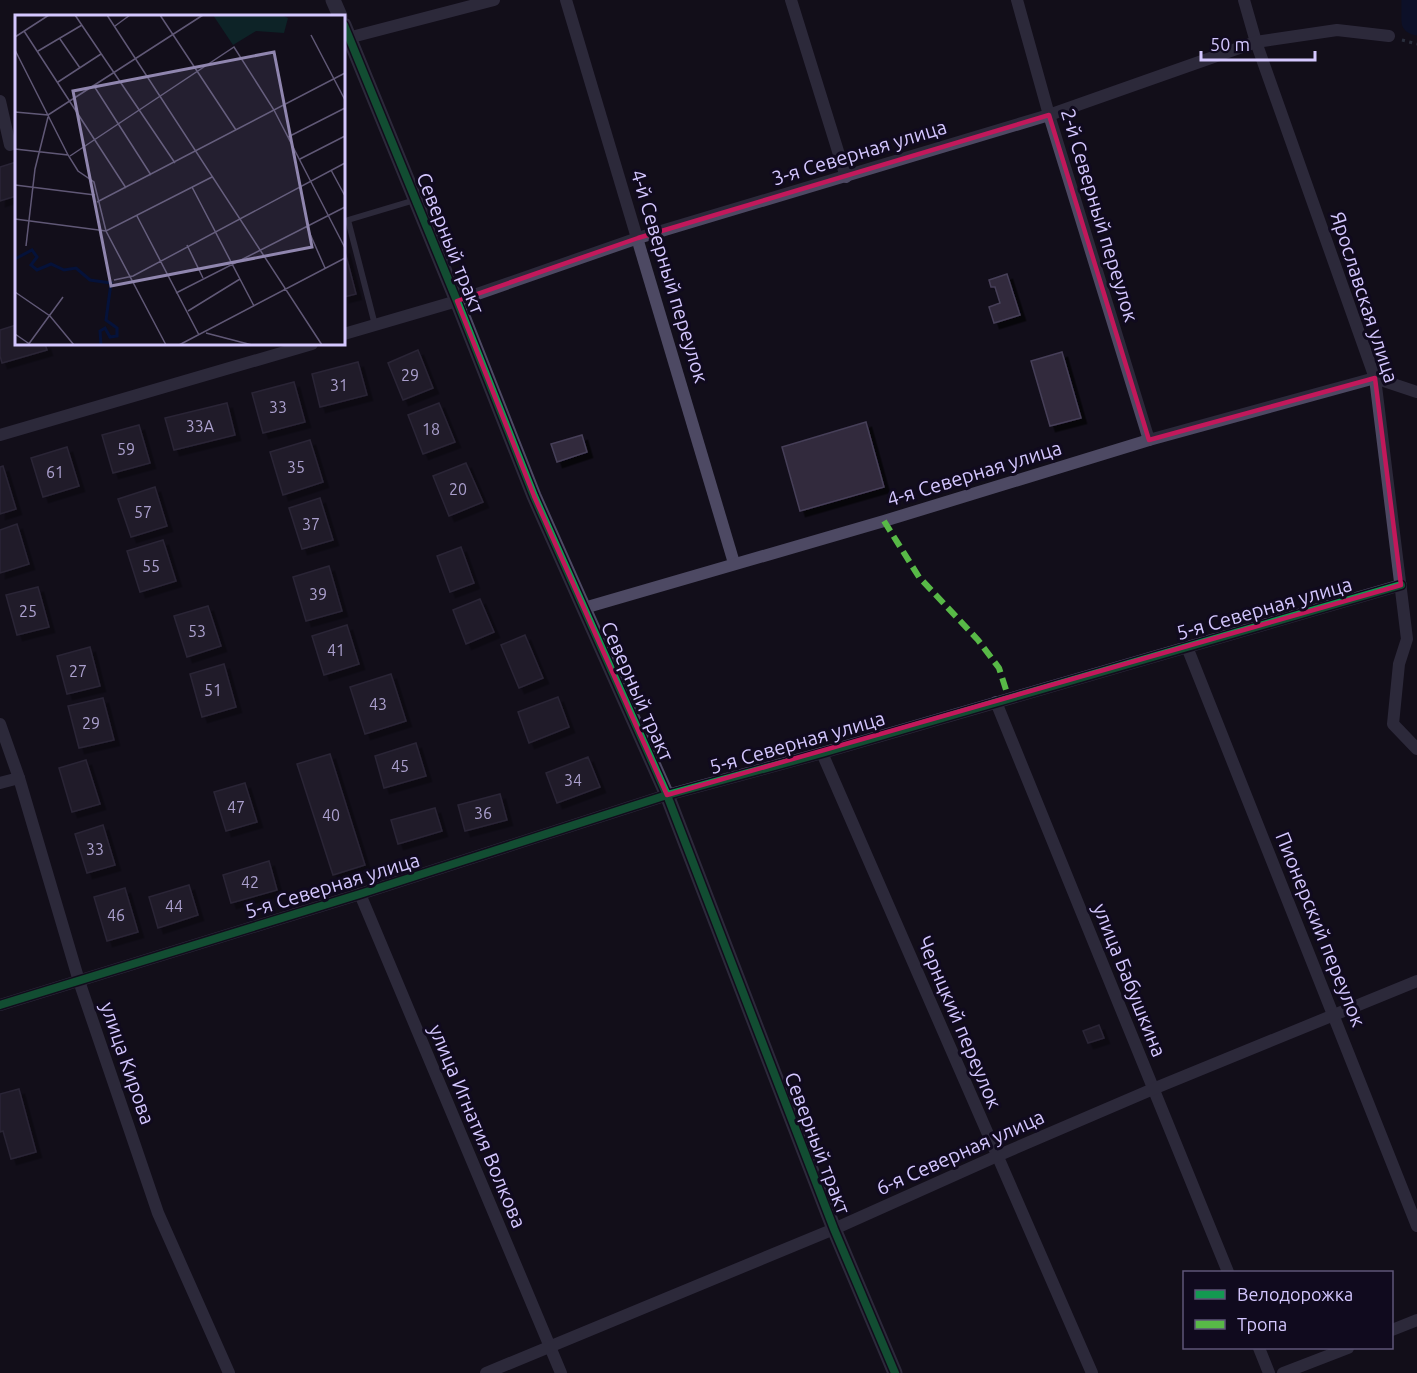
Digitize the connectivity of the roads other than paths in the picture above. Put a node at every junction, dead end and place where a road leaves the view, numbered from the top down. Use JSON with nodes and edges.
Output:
{"nodes":[{"id":1,"x":333,"y":0,"type":"edge"},
{"id":2,"x":494,"y":0,"type":"edge"},
{"id":3,"x":566,"y":0,"type":"edge"},
{"id":4,"x":791,"y":0,"type":"edge"},
{"id":5,"x":1017,"y":0,"type":"edge"},
{"id":6,"x":1244,"y":0,"type":"edge"},
{"id":7,"x":340,"y":15,"type":"edge"},
{"id":8,"x":345,"y":34,"type":"edge"},
{"id":9,"x":1389,"y":36,"type":"dead end"},
{"id":10,"x":1256,"y":42,"type":"junction"},
{"id":11,"x":0,"y":101,"type":"edge"},
{"id":12,"x":1049,"y":115,"type":"junction"},
{"id":13,"x":9,"y":145,"type":"edge"},
{"id":14,"x":846,"y":177,"type":"junction"},
{"id":15,"x":415,"y":200,"type":"junction"},
{"id":16,"x":638,"y":238,"type":"junction"},
{"id":17,"x":457,"y":301,"type":"junction"},
{"id":18,"x":375,"y":325,"type":"junction"},
{"id":19,"x":345,"y":334,"type":"edge"},
{"id":20,"x":309,"y":345,"type":"edge"},
{"id":21,"x":1375,"y":378,"type":"junction"},
{"id":22,"x":1417,"y":392,"type":"edge"},
{"id":23,"x":0,"y":435,"type":"edge"},
{"id":24,"x":1149,"y":440,"type":"junction"},
{"id":25,"x":734,"y":563,"type":"junction"},
{"id":26,"x":1401,"y":585,"type":"junction"},
{"id":27,"x":584,"y":608,"type":"junction"},
{"id":28,"x":1412,"y":640,"type":"edge"},
{"id":29,"x":1187,"y":647,"type":"junction"},
{"id":30,"x":996,"y":702,"type":"junction"},
{"id":31,"x":0,"y":724,"type":"edge"},
{"id":32,"x":1417,"y":749,"type":"edge"},
{"id":33,"x":822,"y":753,"type":"junction"},
{"id":34,"x":19,"y":778,"type":"junction"},
{"id":35,"x":0,"y":783,"type":"edge"},
{"id":36,"x":666,"y":795,"type":"junction"},
{"id":37,"x":360,"y":894,"type":"junction"},
{"id":38,"x":79,"y":981,"type":"junction"},
{"id":39,"x":1417,"y":981,"type":"edge"},
{"id":40,"x":0,"y":1005,"type":"edge"},
{"id":41,"x":1334,"y":1016,"type":"junction"},
{"id":42,"x":1153,"y":1089,"type":"junction"},
{"id":43,"x":997,"y":1156,"type":"junction"},
{"id":44,"x":1417,"y":1226,"type":"edge"},
{"id":45,"x":834,"y":1229,"type":"junction"},
{"id":46,"x":1228,"y":1271,"type":"edge"},
{"id":47,"x":1417,"y":1320,"type":"edge"},
{"id":48,"x":1393,"y":1330,"type":"edge"},
{"id":49,"x":550,"y":1347,"type":"junction"},
{"id":50,"x":1259,"y":1349,"type":"edge"},
{"id":51,"x":1343,"y":1349,"type":"edge"},
{"id":52,"x":229,"y":1373,"type":"edge"},
{"id":53,"x":486,"y":1373,"type":"edge"},
{"id":54,"x":561,"y":1373,"type":"edge"},
{"id":55,"x":895,"y":1373,"type":"edge"},
{"id":56,"x":1092,"y":1373,"type":"edge"},
{"id":57,"x":1269,"y":1373,"type":"edge"},
{"id":58,"x":1283,"y":1373,"type":"edge"}],
"edges":[{"from":1,"to":7,"type":"street"},
{"from":2,"to":8,"type":"street"},
{"from":3,"to":16,"type":"street","name":"4-й Северный переулок"},
{"from":4,"to":14,"type":"street"},
{"from":5,"to":12,"type":"street","name":"2-й Северный переулок"},
{"from":6,"to":10,"type":"street","name":"Ярославская улица"},
{"from":8,"to":15,"type":"street","name":"Северный тракт"},
{"from":9,"to":10,"type":"street","name":"3-я Северная улица"},
{"from":10,"to":12,"type":"street","name":"3-я Северная улица"},
{"from":10,"to":21,"type":"street","name":"Ярославская улица"},
{"from":11,"to":13,"type":"street"},
{"from":12,"to":14,"type":"street","name":"3-я Северная улица"},
{"from":12,"to":24,"type":"street","name":"2-й Северный переулок"},
{"from":14,"to":16,"type":"street","name":"3-я Северная улица"},
{"from":15,"to":17,"type":"street","name":"Северный тракт"},
{"from":15,"to":18,"type":"lane"},
{"from":16,"to":17,"type":"street","name":"3-я Северная улица"},
{"from":16,"to":25,"type":"street","name":"4-й Северный переулок"},
{"from":17,"to":18,"type":"street","name":"3-я Северная улица"},
{"from":17,"to":27,"type":"street","name":"Северный тракт"},
{"from":18,"to":19,"type":"street","name":"3-я Северная улица"},
{"from":20,"to":23,"type":"street"},
{"from":21,"to":22,"type":"street"},
{"from":21,"to":24,"type":"street","name":"4-я Северная улица"},
{"from":21,"to":26,"type":"street","name":"Ярославская улица"},
{"from":24,"to":25,"type":"street","name":"4-я Северная улица"},
{"from":25,"to":27,"type":"street","name":"4-я Северная улица"},
{"from":26,"to":28,"type":"street","name":"Ярославская улица"},
{"from":26,"to":29,"type":"street","name":"5-я Северная улица"},
{"from":27,"to":36,"type":"street","name":"Северный тракт"},
{"from":28,"to":32,"type":"street","name":"Ярославская улица"},
{"from":29,"to":30,"type":"street","name":"5-я Северная улица"},
{"from":29,"to":41,"type":"street","name":"Пионерский переулок"},
{"from":30,"to":33,"type":"street","name":"5-я Северная улица"},
{"from":30,"to":42,"type":"street","name":"улица Бабушкина"},
{"from":31,"to":34,"type":"street","name":"улица Кирова"},
{"from":33,"to":36,"type":"street","name":"5-я Северная улица"},
{"from":33,"to":43,"type":"street","name":"Чернцкий переулок"},
{"from":34,"to":35,"type":"street"},
{"from":34,"to":38,"type":"street","name":"улица Кирова"},
{"from":36,"to":37,"type":"street","name":"5-я Северная улица"},
{"from":36,"to":45,"type":"street","name":"Северный тракт"},
{"from":37,"to":38,"type":"street","name":"5-я Северная улица"},
{"from":37,"to":49,"type":"street","name":"улица Игнатия Волкова"},
{"from":38,"to":40,"type":"street","name":"5-я Северная улица"},
{"from":38,"to":52,"type":"street","name":"улица Кирова"},
{"from":39,"to":41,"type":"street","name":"6-я Северная улица"},
{"from":41,"to":42,"type":"street","name":"6-я Северная улица"},
{"from":41,"to":44,"type":"street","name":"Пионерский переулок"},
{"from":42,"to":43,"type":"street","name":"6-я Северная улица"},
{"from":42,"to":46,"type":"street","name":"улица Бабушкина"},
{"from":43,"to":45,"type":"street","name":"6-я Северная улица"},
{"from":43,"to":56,"type":"street","name":"Чернцкий переулок"},
{"from":45,"to":49,"type":"street","name":"6-я Северная улица"},
{"from":45,"to":55,"type":"street","name":"Северный тракт"},
{"from":47,"to":48,"type":"street"},
{"from":49,"to":53,"type":"street","name":"6-я Северная улица"},
{"from":49,"to":54,"type":"street","name":"улица Игнатия Волкова"},
{"from":50,"to":57,"type":"street"},
{"from":51,"to":58,"type":"street"}]}
